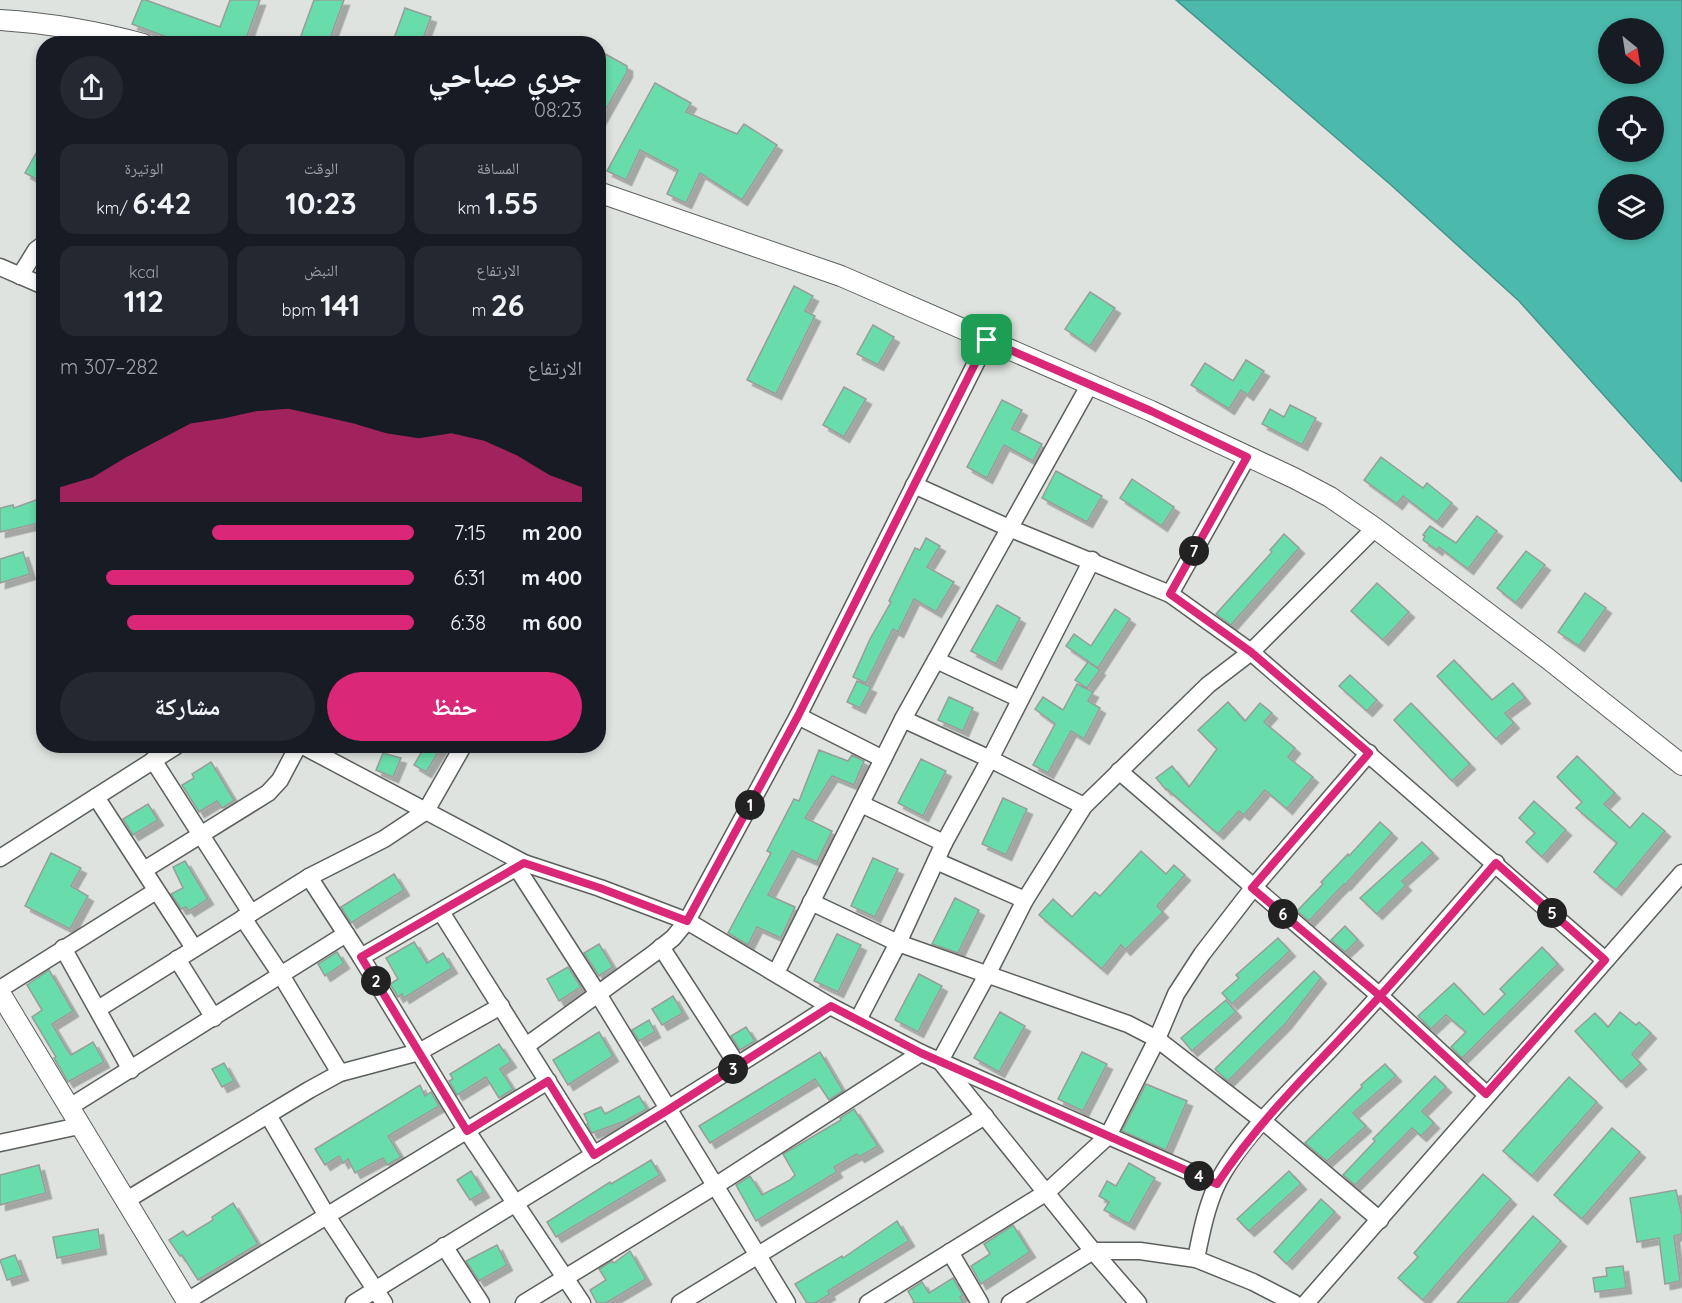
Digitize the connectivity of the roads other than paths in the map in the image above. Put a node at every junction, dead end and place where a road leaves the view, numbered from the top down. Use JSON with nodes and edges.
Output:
{"nodes":[{"id":1,"x":0,"y":20,"type":"edge"},
{"id":2,"x":109,"y":36,"type":"edge"},
{"id":3,"x":606,"y":195,"type":"edge"},
{"id":4,"x":36,"y":250,"type":"edge"},
{"id":5,"x":0,"y":267,"type":"edge"},
{"id":6,"x":20,"y":276,"type":"junction"},
{"id":7,"x":36,"y":283,"type":"edge"},
{"id":8,"x":987,"y":340,"type":"junction"},
{"id":9,"x":1090,"y":384,"type":"junction"},
{"id":10,"x":1247,"y":457,"type":"junction"},
{"id":11,"x":914,"y":485,"type":"junction"},
{"id":12,"x":1008,"y":528,"type":"junction"},
{"id":13,"x":1376,"y":528,"type":"junction"},
{"id":14,"x":1092,"y":560,"type":"junction"},
{"id":15,"x":1170,"y":594,"type":"junction"},
{"id":16,"x":1251,"y":652,"type":"junction"},
{"id":17,"x":936,"y":660,"type":"junction"},
{"id":18,"x":1020,"y":699,"type":"junction"},
{"id":19,"x":798,"y":716,"type":"junction"},
{"id":20,"x":903,"y":719,"type":"junction"},
{"id":21,"x":164,"y":753,"type":"edge"},
{"id":22,"x":294,"y":753,"type":"edge"},
{"id":23,"x":316,"y":753,"type":"edge"},
{"id":24,"x":459,"y":753,"type":"edge"},
{"id":25,"x":1369,"y":753,"type":"junction"},
{"id":26,"x":883,"y":759,"type":"junction"},
{"id":27,"x":990,"y":759,"type":"junction"},
{"id":28,"x":153,"y":760,"type":"junction"},
{"id":29,"x":1682,"y":765,"type":"edge"},
{"id":30,"x":1119,"y":771,"type":"junction"},
{"id":31,"x":96,"y":797,"type":"junction"},
{"id":32,"x":861,"y":804,"type":"junction"},
{"id":33,"x":1084,"y":806,"type":"junction"},
{"id":34,"x":426,"y":811,"type":"junction"},
{"id":35,"x":201,"y":835,"type":"junction"},
{"id":36,"x":944,"y":843,"type":"junction"},
{"id":37,"x":0,"y":858,"type":"edge"},
{"id":38,"x":936,"y":861,"type":"junction"},
{"id":39,"x":1496,"y":863,"type":"junction"},
{"id":40,"x":520,"y":866,"type":"junction"},
{"id":41,"x":144,"y":870,"type":"junction"},
{"id":42,"x":1682,"y":873,"type":"edge"},
{"id":43,"x":309,"y":877,"type":"junction"},
{"id":44,"x":1252,"y":888,"type":"junction"},
{"id":45,"x":156,"y":891,"type":"junction"},
{"id":46,"x":1025,"y":900,"type":"junction"},
{"id":47,"x":811,"y":902,"type":"junction"},
{"id":48,"x":441,"y":912,"type":"junction"},
{"id":49,"x":247,"y":915,"type":"junction"},
{"id":50,"x":687,"y":921,"type":"junction"},
{"id":51,"x":346,"y":934,"type":"junction"},
{"id":52,"x":898,"y":943,"type":"junction"},
{"id":53,"x":661,"y":947,"type":"junction"},
{"id":54,"x":63,"y":948,"type":"junction"},
{"id":55,"x":194,"y":948,"type":"junction"},
{"id":56,"x":361,"y":957,"type":"junction"},
{"id":57,"x":177,"y":959,"type":"junction"},
{"id":58,"x":1605,"y":960,"type":"junction"},
{"id":59,"x":776,"y":973,"type":"junction"},
{"id":60,"x":988,"y":973,"type":"junction"},
{"id":61,"x":281,"y":975,"type":"junction"},
{"id":62,"x":598,"y":994,"type":"junction"},
{"id":63,"x":1380,"y":996,"type":"junction"},
{"id":64,"x":2,"y":999,"type":"edge"},
{"id":65,"x":501,"y":1006,"type":"junction"},
{"id":66,"x":831,"y":1006,"type":"junction"},
{"id":67,"x":98,"y":1009,"type":"junction"},
{"id":68,"x":214,"y":1018,"type":"junction"},
{"id":69,"x":858,"y":1020,"type":"junction"},
{"id":70,"x":1156,"y":1038,"type":"junction"},
{"id":71,"x":526,"y":1046,"type":"junction"},
{"id":72,"x":419,"y":1052,"type":"junction"},
{"id":73,"x":921,"y":1053,"type":"junction"},
{"id":74,"x":940,"y":1061,"type":"junction"},
{"id":75,"x":738,"y":1066,"type":"junction"},
{"id":76,"x":131,"y":1070,"type":"junction"},
{"id":77,"x":340,"y":1074,"type":"junction"},
{"id":78,"x":548,"y":1081,"type":"junction"},
{"id":79,"x":1486,"y":1094,"type":"junction"},
{"id":80,"x":68,"y":1108,"type":"junction"},
{"id":81,"x":668,"y":1110,"type":"junction"},
{"id":82,"x":268,"y":1115,"type":"junction"},
{"id":83,"x":985,"y":1116,"type":"junction"},
{"id":84,"x":1263,"y":1121,"type":"junction"},
{"id":85,"x":79,"y":1126,"type":"junction"},
{"id":86,"x":467,"y":1131,"type":"junction"},
{"id":87,"x":1108,"y":1136,"type":"junction"},
{"id":88,"x":0,"y":1143,"type":"edge"},
{"id":89,"x":594,"y":1155,"type":"junction"},
{"id":90,"x":1217,"y":1184,"type":"junction"},
{"id":91,"x":715,"y":1186,"type":"junction"},
{"id":92,"x":1047,"y":1192,"type":"junction"},
{"id":93,"x":124,"y":1201,"type":"junction"},
{"id":94,"x":516,"y":1202,"type":"junction"},
{"id":95,"x":327,"y":1216,"type":"junction"},
{"id":96,"x":1380,"y":1220,"type":"junction"},
{"id":97,"x":444,"y":1246,"type":"junction"},
{"id":98,"x":1093,"y":1251,"type":"junction"},
{"id":99,"x":950,"y":1252,"type":"junction"},
{"id":100,"x":758,"y":1255,"type":"junction"},
{"id":101,"x":1196,"y":1259,"type":"junction"},
{"id":102,"x":565,"y":1277,"type":"junction"},
{"id":103,"x":380,"y":1296,"type":"edge"},
{"id":104,"x":877,"y":1301,"type":"edge"},
{"id":105,"x":187,"y":1302,"type":"edge"},
{"id":106,"x":354,"y":1303,"type":"edge"},
{"id":107,"x":481,"y":1303,"type":"edge"},
{"id":108,"x":524,"y":1303,"type":"edge"},
{"id":109,"x":582,"y":1303,"type":"edge"},
{"id":110,"x":680,"y":1303,"type":"edge"},
{"id":111,"x":787,"y":1303,"type":"edge"},
{"id":112,"x":980,"y":1303,"type":"edge"},
{"id":113,"x":1010,"y":1303,"type":"edge"},
{"id":114,"x":1138,"y":1303,"type":"edge"},
{"id":115,"x":1294,"y":1303,"type":"edge"},
{"id":116,"x":1306,"y":1303,"type":"edge"}],
"edges":[{"from":1,"to":2,"type":"street"},
{"from":3,"to":8,"type":"street"},
{"from":4,"to":6,"type":"street"},
{"from":5,"to":6,"type":"street"},
{"from":6,"to":7,"type":"street"},
{"from":8,"to":9,"type":"street"},
{"from":8,"to":11,"type":"street"},
{"from":9,"to":10,"type":"street"},
{"from":9,"to":12,"type":"street"},
{"from":10,"to":13,"type":"street"},
{"from":10,"to":15,"type":"street"},
{"from":11,"to":12,"type":"street"},
{"from":11,"to":19,"type":"street"},
{"from":12,"to":14,"type":"street"},
{"from":12,"to":17,"type":"street"},
{"from":13,"to":16,"type":"street"},
{"from":13,"to":29,"type":"street"},
{"from":14,"to":15,"type":"street"},
{"from":14,"to":18,"type":"street"},
{"from":15,"to":16,"type":"street"},
{"from":16,"to":25,"type":"street"},
{"from":16,"to":30,"type":"street"},
{"from":17,"to":18,"type":"street"},
{"from":17,"to":20,"type":"street"},
{"from":18,"to":27,"type":"street"},
{"from":19,"to":26,"type":"street"},
{"from":19,"to":50,"type":"street"},
{"from":20,"to":26,"type":"street"},
{"from":20,"to":27,"type":"street"},
{"from":21,"to":28,"type":"street"},
{"from":22,"to":35,"type":"street"},
{"from":23,"to":34,"type":"street"},
{"from":24,"to":34,"type":"street"},
{"from":25,"to":39,"type":"street"},
{"from":25,"to":44,"type":"street"},
{"from":26,"to":32,"type":"street"},
{"from":27,"to":33,"type":"street"},
{"from":27,"to":36,"type":"street"},
{"from":28,"to":31,"type":"street"},
{"from":28,"to":35,"type":"street"},
{"from":30,"to":33,"type":"street"},
{"from":30,"to":44,"type":"street"},
{"from":31,"to":37,"type":"street"},
{"from":31,"to":41,"type":"street"},
{"from":32,"to":36,"type":"street"},
{"from":32,"to":47,"type":"street"},
{"from":33,"to":46,"type":"street"},
{"from":34,"to":40,"type":"street"},
{"from":34,"to":43,"type":"street"},
{"from":35,"to":41,"type":"street"},
{"from":35,"to":49,"type":"street"},
{"from":36,"to":38,"type":"street"},
{"from":38,"to":46,"type":"street"},
{"from":38,"to":52,"type":"street"},
{"from":39,"to":58,"type":"street"},
{"from":39,"to":63,"type":"street"},
{"from":40,"to":48,"type":"street"},
{"from":40,"to":50,"type":"street"},
{"from":40,"to":62,"type":"street"},
{"from":41,"to":45,"type":"street"},
{"from":42,"to":58,"type":"street"},
{"from":43,"to":49,"type":"street"},
{"from":43,"to":51,"type":"street"},
{"from":44,"to":63,"type":"street"},
{"from":44,"to":70,"type":"street"},
{"from":45,"to":54,"type":"street"},
{"from":45,"to":55,"type":"street"},
{"from":46,"to":60,"type":"street"},
{"from":47,"to":52,"type":"street"},
{"from":47,"to":59,"type":"street"},
{"from":48,"to":56,"type":"street"},
{"from":48,"to":65,"type":"street"},
{"from":49,"to":55,"type":"street"},
{"from":49,"to":61,"type":"street"},
{"from":50,"to":53,"type":"street"},
{"from":50,"to":59,"type":"street"},
{"from":51,"to":56,"type":"street"},
{"from":51,"to":61,"type":"street"},
{"from":52,"to":60,"type":"street"},
{"from":52,"to":69,"type":"street"},
{"from":53,"to":62,"type":"street"},
{"from":53,"to":75,"type":"street"},
{"from":54,"to":64,"type":"street"},
{"from":54,"to":67,"type":"street"},
{"from":55,"to":57,"type":"street"},
{"from":56,"to":72,"type":"street"},
{"from":57,"to":67,"type":"street"},
{"from":57,"to":68,"type":"street"},
{"from":58,"to":79,"type":"street"},
{"from":59,"to":66,"type":"street"},
{"from":60,"to":70,"type":"street"},
{"from":60,"to":74,"type":"street"},
{"from":61,"to":68,"type":"street"},
{"from":61,"to":77,"type":"street"},
{"from":62,"to":71,"type":"street"},
{"from":62,"to":81,"type":"street"},
{"from":63,"to":79,"type":"street"},
{"from":63,"to":84,"type":"street"},
{"from":64,"to":80,"type":"street"},
{"from":65,"to":71,"type":"street"},
{"from":65,"to":72,"type":"street"},
{"from":66,"to":69,"type":"street"},
{"from":66,"to":75,"type":"street"},
{"from":67,"to":76,"type":"street"},
{"from":68,"to":76,"type":"street"},
{"from":69,"to":73,"type":"street"},
{"from":70,"to":84,"type":"street"},
{"from":70,"to":87,"type":"street"},
{"from":71,"to":78,"type":"street"},
{"from":72,"to":77,"type":"street"},
{"from":72,"to":86,"type":"street"},
{"from":73,"to":74,"type":"street"},
{"from":73,"to":91,"type":"street"},
{"from":74,"to":83,"type":"street"},
{"from":74,"to":87,"type":"street"},
{"from":75,"to":81,"type":"street"},
{"from":76,"to":80,"type":"street"},
{"from":77,"to":82,"type":"street"},
{"from":78,"to":86,"type":"street"},
{"from":78,"to":89,"type":"street"},
{"from":79,"to":96,"type":"street"},
{"from":80,"to":85,"type":"street"},
{"from":81,"to":89,"type":"street"},
{"from":81,"to":91,"type":"street"},
{"from":82,"to":93,"type":"street"},
{"from":82,"to":95,"type":"street"},
{"from":83,"to":92,"type":"street"},
{"from":83,"to":100,"type":"street"},
{"from":84,"to":90,"type":"street"},
{"from":84,"to":96,"type":"street"},
{"from":85,"to":88,"type":"street"},
{"from":85,"to":93,"type":"street"},
{"from":86,"to":94,"type":"street"},
{"from":86,"to":95,"type":"street"},
{"from":87,"to":90,"type":"street"},
{"from":87,"to":92,"type":"street"},
{"from":89,"to":94,"type":"street"},
{"from":90,"to":101,"type":"street"},
{"from":91,"to":100,"type":"street"},
{"from":91,"to":102,"type":"street"},
{"from":92,"to":98,"type":"street"},
{"from":92,"to":99,"type":"street"},
{"from":93,"to":105,"type":"street"},
{"from":94,"to":97,"type":"street"},
{"from":94,"to":102,"type":"street"},
{"from":95,"to":103,"type":"street"},
{"from":95,"to":105,"type":"street"},
{"from":96,"to":116,"type":"street"},
{"from":97,"to":103,"type":"street"},
{"from":97,"to":107,"type":"street"},
{"from":98,"to":101,"type":"street"},
{"from":98,"to":113,"type":"street"},
{"from":98,"to":114,"type":"street"},
{"from":99,"to":104,"type":"street"},
{"from":99,"to":112,"type":"street"},
{"from":100,"to":110,"type":"street"},
{"from":100,"to":111,"type":"street"},
{"from":101,"to":115,"type":"street"},
{"from":102,"to":108,"type":"street"},
{"from":102,"to":109,"type":"street"},
{"from":103,"to":106,"type":"street"}]}
